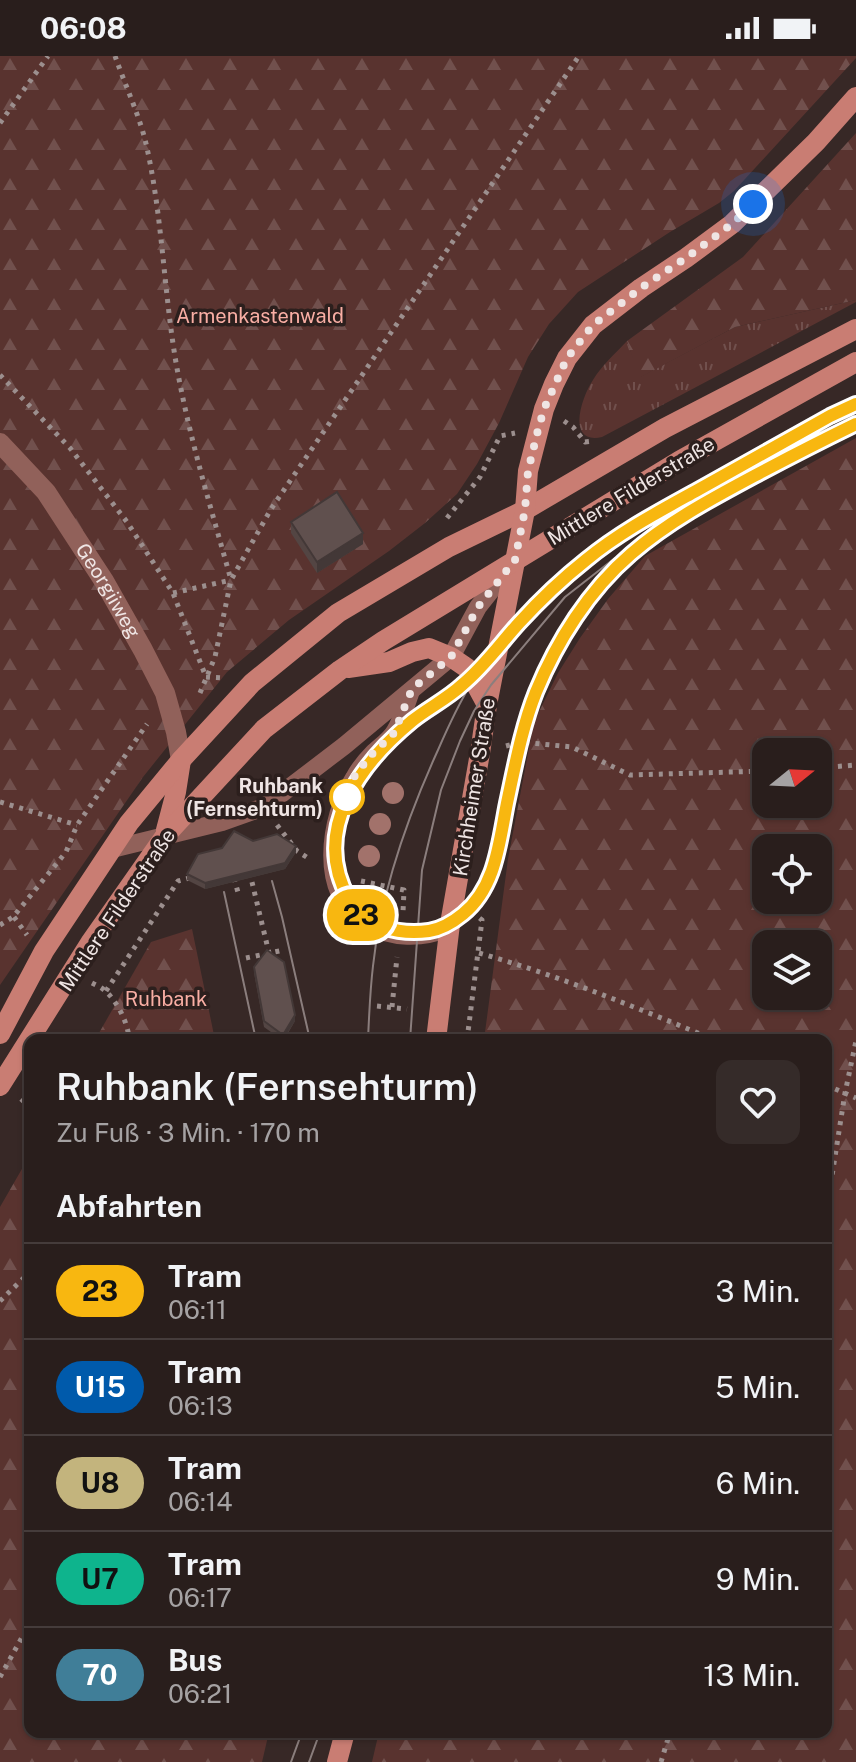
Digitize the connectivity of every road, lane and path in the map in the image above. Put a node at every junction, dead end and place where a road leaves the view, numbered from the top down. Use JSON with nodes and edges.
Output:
{"nodes":[{"id":1,"x":48,"y":56,"type":"edge"},
{"id":2,"x":115,"y":56,"type":"edge"},
{"id":3,"x":579,"y":56,"type":"edge"},
{"id":4,"x":856,"y":97,"type":"edge"},
{"id":5,"x":0,"y":123,"type":"edge"},
{"id":6,"x":856,"y":329,"type":"edge"},
{"id":7,"x":856,"y":362,"type":"edge"},
{"id":8,"x":0,"y":375,"type":"edge"},
{"id":9,"x":570,"y":408,"type":"dead end"},
{"id":10,"x":563,"y":421,"type":"dead end"},
{"id":11,"x":0,"y":443,"type":"edge"},
{"id":12,"x":525,"y":510,"type":"junction"},
{"id":13,"x":515,"y":560,"type":"junction"},
{"id":14,"x":231,"y":580,"type":"junction"},
{"id":15,"x":173,"y":593,"type":"junction"},
{"id":16,"x":451,"y":657,"type":"junction"},
{"id":17,"x":340,"y":670,"type":"junction"},
{"id":18,"x":206,"y":677,"type":"junction"},
{"id":19,"x":412,"y":689,"type":"junction"},
{"id":20,"x":200,"y":693,"type":"dead end"},
{"id":21,"x":168,"y":703,"type":"junction"},
{"id":22,"x":487,"y":705,"type":"junction"},
{"id":23,"x":480,"y":753,"type":"junction"},
{"id":24,"x":181,"y":760,"type":"junction"},
{"id":25,"x":856,"y":765,"type":"edge"},
{"id":26,"x":832,"y":767,"type":"edge"},
{"id":27,"x":752,"y":771,"type":"edge"},
{"id":28,"x":0,"y":802,"type":"edge"},
{"id":29,"x":77,"y":825,"type":"junction"},
{"id":30,"x":165,"y":836,"type":"junction"},
{"id":31,"x":112,"y":849,"type":"junction"},
{"id":32,"x":282,"y":855,"type":"edge"},
{"id":33,"x":240,"y":865,"type":"edge"},
{"id":34,"x":334,"y":872,"type":"junction"},
{"id":35,"x":203,"y":874,"type":"edge"},
{"id":36,"x":233,"y":876,"type":"edge"},
{"id":37,"x":239,"y":896,"type":"dead end"},
{"id":38,"x":418,"y":911,"type":"dead end"},
{"id":39,"x":0,"y":925,"type":"edge"},
{"id":40,"x":449,"y":928,"type":"junction"},
{"id":41,"x":284,"y":950,"type":"dead end"},
{"id":42,"x":269,"y":953,"type":"junction"},
{"id":43,"x":397,"y":955,"type":"dead end"},
{"id":44,"x":246,"y":958,"type":"dead end"},
{"id":45,"x":377,"y":1006,"type":"dead end"},
{"id":46,"x":392,"y":1007,"type":"junction"},
{"id":47,"x":407,"y":1009,"type":"dead end"},
{"id":48,"x":0,"y":1034,"type":"edge"},
{"id":49,"x":34,"y":1034,"type":"edge"},
{"id":50,"x":129,"y":1034,"type":"edge"},
{"id":51,"x":437,"y":1034,"type":"edge"},
{"id":52,"x":468,"y":1034,"type":"edge"},
{"id":53,"x":700,"y":1034,"type":"edge"},
{"id":54,"x":856,"y":1041,"type":"edge"},
{"id":55,"x":24,"y":1049,"type":"edge"},
{"id":56,"x":0,"y":1086,"type":"edge"},
{"id":57,"x":832,"y":1088,"type":"edge"},
{"id":58,"x":845,"y":1093,"type":"junction"},
{"id":59,"x":856,"y":1098,"type":"edge"},
{"id":60,"x":832,"y":1176,"type":"edge"},
{"id":61,"x":24,"y":1278,"type":"edge"},
{"id":62,"x":0,"y":1301,"type":"edge"},
{"id":63,"x":24,"y":1634,"type":"edge"},
{"id":64,"x":0,"y":1677,"type":"edge"},
{"id":65,"x":343,"y":1738,"type":"edge"},
{"id":66,"x":668,"y":1738,"type":"edge"},
{"id":67,"x":337,"y":1762,"type":"edge"},
{"id":68,"x":661,"y":1762,"type":"edge"}],
"edges":[{"from":1,"to":5,"type":"path"},
{"from":2,"to":14,"type":"path"},
{"from":3,"to":14,"type":"path"},
{"from":4,"to":12,"type":"main road","name":"Kirchheimer Straße"},
{"from":6,"to":12,"type":"main road","name":"Mittlere Filderstraße"},
{"from":7,"to":13,"type":"main road","name":"Mittlere Filderstraße"},
{"from":8,"to":15,"type":"path"},
{"from":9,"to":10,"type":"path"},
{"from":11,"to":21,"type":"street","name":"Georgiiweg"},
{"from":12,"to":13,"type":"main road","name":"Kirchheimer Straße"},
{"from":12,"to":24,"type":"main road","name":"Mittlere Filderstraße"},
{"from":13,"to":16,"type":"lane"},
{"from":13,"to":17,"type":"main road","name":"Mittlere Filderstraße"},
{"from":13,"to":22,"type":"main road","name":"Kirchheimer Straße"},
{"from":14,"to":15,"type":"path"},
{"from":14,"to":18,"type":"path"},
{"from":15,"to":18,"type":"path"},
{"from":16,"to":17,"type":"main road"},
{"from":16,"to":19,"type":"lane"},
{"from":16,"to":22,"type":"main road"},
{"from":17,"to":30,"type":"main road","name":"Mittlere Filderstraße"},
{"from":18,"to":20,"type":"path"},
{"from":19,"to":30,"type":"lane"},
{"from":19,"to":34,"type":"lane"},
{"from":21,"to":24,"type":"street","name":"Georgiiweg"},
{"from":21,"to":29,"type":"path"},
{"from":22,"to":23,"type":"main road","name":"Kirchheimer Straße"},
{"from":23,"to":27,"type":"path"},
{"from":23,"to":40,"type":"main road","name":"Kirchheimer Straße"},
{"from":24,"to":30,"type":"main road"},
{"from":24,"to":31,"type":"main road","name":"Mittlere Filderstraße"},
{"from":25,"to":26,"type":"path"},
{"from":28,"to":29,"type":"path"},
{"from":29,"to":39,"type":"path"},
{"from":30,"to":31,"type":"lane"},
{"from":30,"to":49,"type":"main road","name":"Mittlere Filderstraße"},
{"from":31,"to":48,"type":"main road","name":"Mittlere Filderstraße"},
{"from":32,"to":34,"type":"path"},
{"from":33,"to":42,"type":"path"},
{"from":34,"to":38,"type":"path"},
{"from":34,"to":40,"type":"lane"},
{"from":35,"to":50,"type":"path"},
{"from":36,"to":37,"type":"path"},
{"from":40,"to":51,"type":"main road","name":"Kirchheimer Straße"},
{"from":41,"to":42,"type":"path"},
{"from":42,"to":44,"type":"path"},
{"from":43,"to":46,"type":"path"},
{"from":45,"to":46,"type":"path"},
{"from":46,"to":47,"type":"path"},
{"from":52,"to":53,"type":"path"},
{"from":54,"to":58,"type":"path"},
{"from":55,"to":56,"type":"main road","name":"Mittlere Filderstraße"},
{"from":57,"to":58,"type":"path"},
{"from":58,"to":59,"type":"path"},
{"from":58,"to":60,"type":"path"},
{"from":61,"to":62,"type":"path"},
{"from":63,"to":64,"type":"path"},
{"from":65,"to":67,"type":"main road"},
{"from":66,"to":68,"type":"path"}]}
